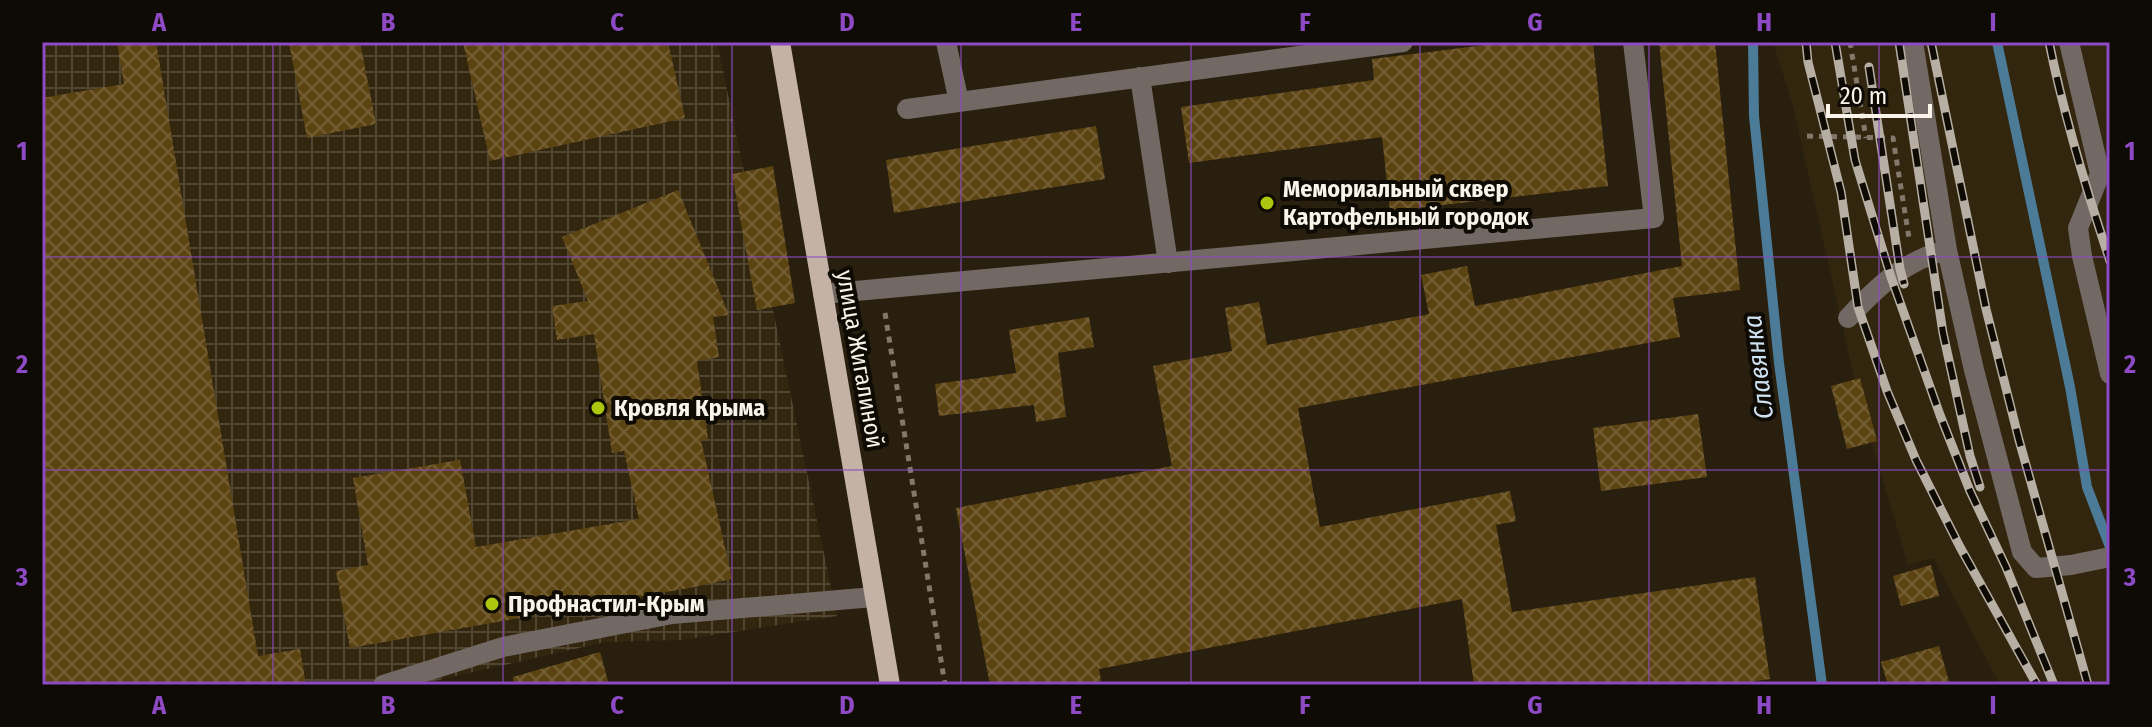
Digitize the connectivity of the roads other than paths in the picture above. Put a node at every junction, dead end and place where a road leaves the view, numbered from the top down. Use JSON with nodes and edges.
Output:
{"nodes":[{"id":1,"x":780,"y":42,"type":"edge"},
{"id":2,"x":946,"y":42,"type":"edge"},
{"id":3,"x":1403,"y":42,"type":"edge"},
{"id":4,"x":1633,"y":42,"type":"edge"},
{"id":5,"x":1913,"y":42,"type":"edge"},
{"id":6,"x":2069,"y":42,"type":"edge"},
{"id":7,"x":1140,"y":77,"type":"junction"},
{"id":8,"x":959,"y":102,"type":"junction"},
{"id":9,"x":907,"y":109,"type":"dead end"},
{"id":10,"x":1947,"y":250,"type":"junction"},
{"id":11,"x":1168,"y":263,"type":"junction"},
{"id":12,"x":823,"y":294,"type":"junction"},
{"id":13,"x":1848,"y":318,"type":"dead end"},
{"id":14,"x":2110,"y":374,"type":"edge"},
{"id":15,"x":2102,"y":559,"type":"edge"},
{"id":16,"x":874,"y":597,"type":"junction"},
{"id":17,"x":383,"y":685,"type":"edge"},
{"id":18,"x":890,"y":685,"type":"edge"}],
"edges":[{"from":1,"to":12,"type":"main road","name":"улица Жигалиной"},
{"from":2,"to":8,"type":"lane"},
{"from":3,"to":7,"type":"lane"},
{"from":4,"to":11,"type":"lane"},
{"from":5,"to":10,"type":"lane"},
{"from":6,"to":14,"type":"lane"},
{"from":7,"to":8,"type":"lane"},
{"from":7,"to":11,"type":"lane"},
{"from":8,"to":9,"type":"lane"},
{"from":10,"to":13,"type":"lane"},
{"from":10,"to":15,"type":"lane"},
{"from":11,"to":12,"type":"lane"},
{"from":12,"to":16,"type":"main road","name":"улица Жигалиной"},
{"from":16,"to":17,"type":"lane"},
{"from":16,"to":18,"type":"main road","name":"улица Жигалиной"}]}
